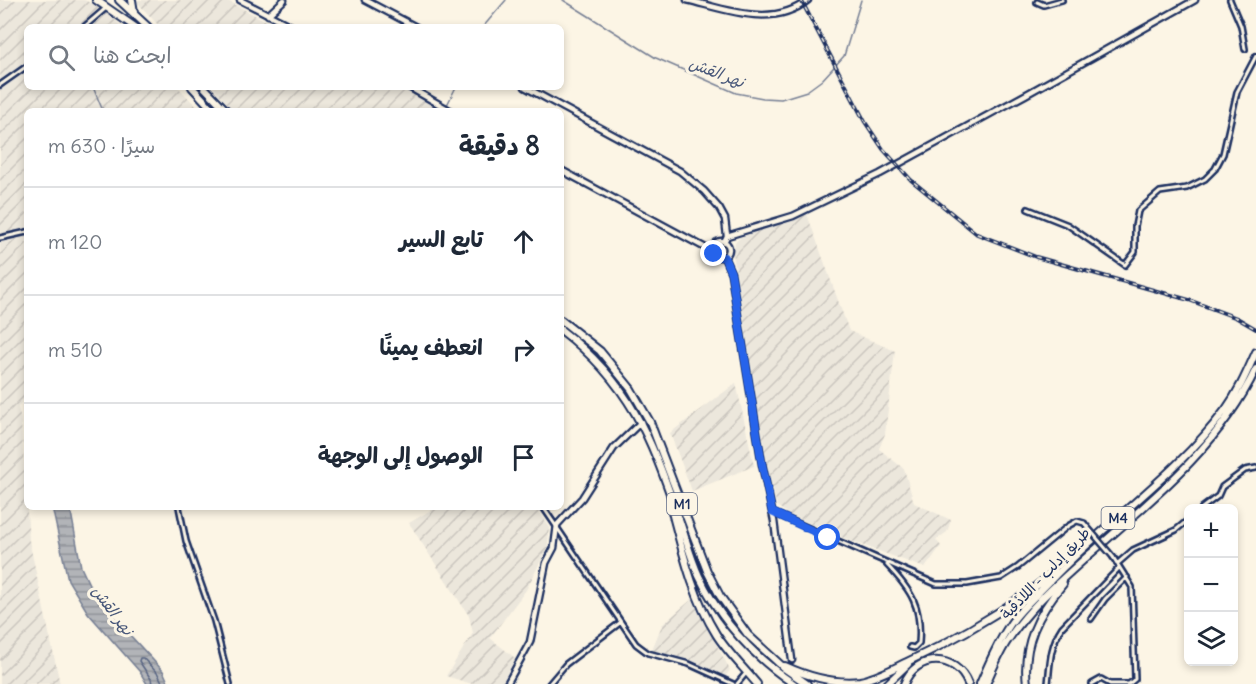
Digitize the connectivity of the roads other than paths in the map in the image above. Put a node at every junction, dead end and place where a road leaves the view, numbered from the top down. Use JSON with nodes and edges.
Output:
{"nodes":[{"id":1,"x":96,"y":0,"type":"edge"},
{"id":2,"x":119,"y":0,"type":"edge"},
{"id":3,"x":132,"y":0,"type":"edge"},
{"id":4,"x":240,"y":0,"type":"edge"},
{"id":5,"x":284,"y":0,"type":"edge"},
{"id":6,"x":366,"y":0,"type":"edge"},
{"id":7,"x":687,"y":0,"type":"edge"},
{"id":8,"x":808,"y":0,"type":"edge"},
{"id":9,"x":1062,"y":0,"type":"edge"},
{"id":10,"x":1195,"y":0,"type":"edge"},
{"id":11,"x":1230,"y":0,"type":"edge"},
{"id":12,"x":1037,"y":2,"type":"dead end"},
{"id":13,"x":108,"y":7,"type":"junction"},
{"id":14,"x":134,"y":12,"type":"junction"},
{"id":15,"x":268,"y":15,"type":"junction"},
{"id":16,"x":88,"y":24,"type":"edge"},
{"id":17,"x":131,"y":24,"type":"edge"},
{"id":18,"x":145,"y":24,"type":"edge"},
{"id":19,"x":287,"y":24,"type":"edge"},
{"id":20,"x":410,"y":24,"type":"edge"},
{"id":21,"x":1245,"y":49,"type":"dead end"},
{"id":22,"x":1256,"y":56,"type":"edge"},
{"id":23,"x":24,"y":68,"type":"edge"},
{"id":24,"x":0,"y":85,"type":"edge"},
{"id":25,"x":195,"y":90,"type":"edge"},
{"id":26,"x":207,"y":90,"type":"edge"},
{"id":27,"x":414,"y":90,"type":"edge"},
{"id":28,"x":531,"y":90,"type":"edge"},
{"id":29,"x":211,"y":108,"type":"edge"},
{"id":30,"x":223,"y":108,"type":"edge"},
{"id":31,"x":446,"y":108,"type":"edge"},
{"id":32,"x":564,"y":108,"type":"edge"},
{"id":33,"x":564,"y":108,"type":"edge"},
{"id":34,"x":564,"y":172,"type":"edge"},
{"id":35,"x":1028,"y":209,"type":"dead end"},
{"id":36,"x":24,"y":233,"type":"edge"},
{"id":37,"x":728,"y":236,"type":"junction"},
{"id":38,"x":0,"y":238,"type":"edge"},
{"id":39,"x":724,"y":242,"type":"junction"},
{"id":40,"x":713,"y":252,"type":"junction"},
{"id":41,"x":724,"y":257,"type":"junction"},
{"id":42,"x":564,"y":322,"type":"edge"},
{"id":43,"x":564,"y":332,"type":"edge"},
{"id":44,"x":1256,"y":352,"type":"edge"},
{"id":45,"x":1256,"y":369,"type":"edge"},
{"id":46,"x":640,"y":422,"type":"junction"},
{"id":47,"x":661,"y":467,"type":"junction"},
{"id":48,"x":1256,"y":468,"type":"edge"},
{"id":49,"x":1207,"y":504,"type":"edge"},
{"id":50,"x":180,"y":510,"type":"edge"},
{"id":51,"x":545,"y":510,"type":"edge"},
{"id":52,"x":772,"y":512,"type":"junction"},
{"id":53,"x":1184,"y":523,"type":"edge"},
{"id":54,"x":557,"y":525,"type":"junction"},
{"id":55,"x":1071,"y":559,"type":"junction"},
{"id":56,"x":885,"y":563,"type":"junction"},
{"id":57,"x":1079,"y":564,"type":"junction"},
{"id":58,"x":1118,"y":566,"type":"junction"},
{"id":59,"x":1127,"y":577,"type":"junction"},
{"id":60,"x":1091,"y":619,"type":"dead end"},
{"id":61,"x":621,"y":622,"type":"junction"},
{"id":62,"x":910,"y":647,"type":"dead end"},
{"id":63,"x":929,"y":652,"type":"junction"},
{"id":64,"x":790,"y":660,"type":"dead end"},
{"id":65,"x":777,"y":662,"type":"junction"},
{"id":66,"x":747,"y":672,"type":"junction"},
{"id":67,"x":230,"y":684,"type":"edge"},
{"id":68,"x":507,"y":684,"type":"edge"},
{"id":69,"x":549,"y":684,"type":"edge"},
{"id":70,"x":735,"y":684,"type":"edge"},
{"id":71,"x":758,"y":684,"type":"edge"},
{"id":72,"x":794,"y":684,"type":"edge"},
{"id":73,"x":807,"y":684,"type":"edge"},
{"id":74,"x":888,"y":684,"type":"edge"},
{"id":75,"x":904,"y":684,"type":"edge"},
{"id":76,"x":968,"y":684,"type":"edge"},
{"id":77,"x":980,"y":684,"type":"edge"},
{"id":78,"x":986,"y":684,"type":"edge"},
{"id":79,"x":1027,"y":684,"type":"edge"},
{"id":80,"x":1048,"y":684,"type":"edge"},
{"id":81,"x":1092,"y":684,"type":"edge"}],
"edges":[{"from":1,"to":13,"type":"highway"},
{"from":2,"to":14,"type":"highway"},
{"from":3,"to":14,"type":"highway"},
{"from":4,"to":15,"type":"street"},
{"from":5,"to":15,"type":"street"},
{"from":6,"to":20,"type":"street"},
{"from":7,"to":8,"type":"street"},
{"from":9,"to":12,"type":"street"},
{"from":10,"to":37,"type":"street"},
{"from":11,"to":21,"type":"street"},
{"from":13,"to":16,"type":"street"},
{"from":13,"to":17,"type":"highway"},
{"from":14,"to":18,"type":"highway"},
{"from":15,"to":19,"type":"street"},
{"from":22,"to":35,"type":"street"},
{"from":23,"to":24,"type":"street"},
{"from":25,"to":29,"type":"highway"},
{"from":26,"to":30,"type":"highway"},
{"from":27,"to":31,"type":"street"},
{"from":28,"to":33,"type":"street"},
{"from":32,"to":37,"type":"street"},
{"from":34,"to":40,"type":"street"},
{"from":36,"to":38,"type":"street"},
{"from":37,"to":39,"type":"street"},
{"from":39,"to":40,"type":"street"},
{"from":39,"to":41,"type":"street"},
{"from":40,"to":41,"type":"street"},
{"from":41,"to":52,"type":"street"},
{"from":42,"to":65,"type":"highway","number":"M1"},
{"from":43,"to":46,"type":"highway","number":"M1"},
{"from":44,"to":55,"type":"highway","name":"طريق إدلب - اللاذقية","number":"M4"},
{"from":45,"to":57,"type":"highway","name":"طريق إدلب - اللاذقية","number":"M4"},
{"from":46,"to":47,"type":"highway","number":"M1"},
{"from":46,"to":54,"type":"street"},
{"from":47,"to":66,"type":"highway"},
{"from":47,"to":72,"type":"highway","number":"M1"},
{"from":48,"to":49,"type":"street"},
{"from":50,"to":67,"type":"street"},
{"from":51,"to":54,"type":"street"},
{"from":52,"to":56,"type":"street"},
{"from":52,"to":64,"type":"street"},
{"from":53,"to":58,"type":"street"},
{"from":54,"to":61,"type":"street"},
{"from":54,"to":68,"type":"street"},
{"from":55,"to":63,"type":"highway"},
{"from":55,"to":77,"type":"highway","name":"طريق إدلب - اللاذقية","number":"M4"},
{"from":56,"to":58,"type":"street","bridge":true},
{"from":56,"to":62,"type":"street"},
{"from":57,"to":78,"type":"highway","name":"طريق إدلب - اللاذقية","number":"M4"},
{"from":57,"to":79,"type":"highway"},
{"from":58,"to":59,"type":"street"},
{"from":58,"to":80,"type":"street"},
{"from":59,"to":60,"type":"street"},
{"from":59,"to":81,"type":"street"},
{"from":61,"to":69,"type":"street"},
{"from":61,"to":70,"type":"street"},
{"from":63,"to":65,"type":"highway"},
{"from":63,"to":74,"type":"highway"},
{"from":65,"to":73,"type":"highway","number":"M1"},
{"from":66,"to":70,"type":"street"},
{"from":66,"to":71,"type":"highway"},
{"from":75,"to":76,"type":"highway"}]}
